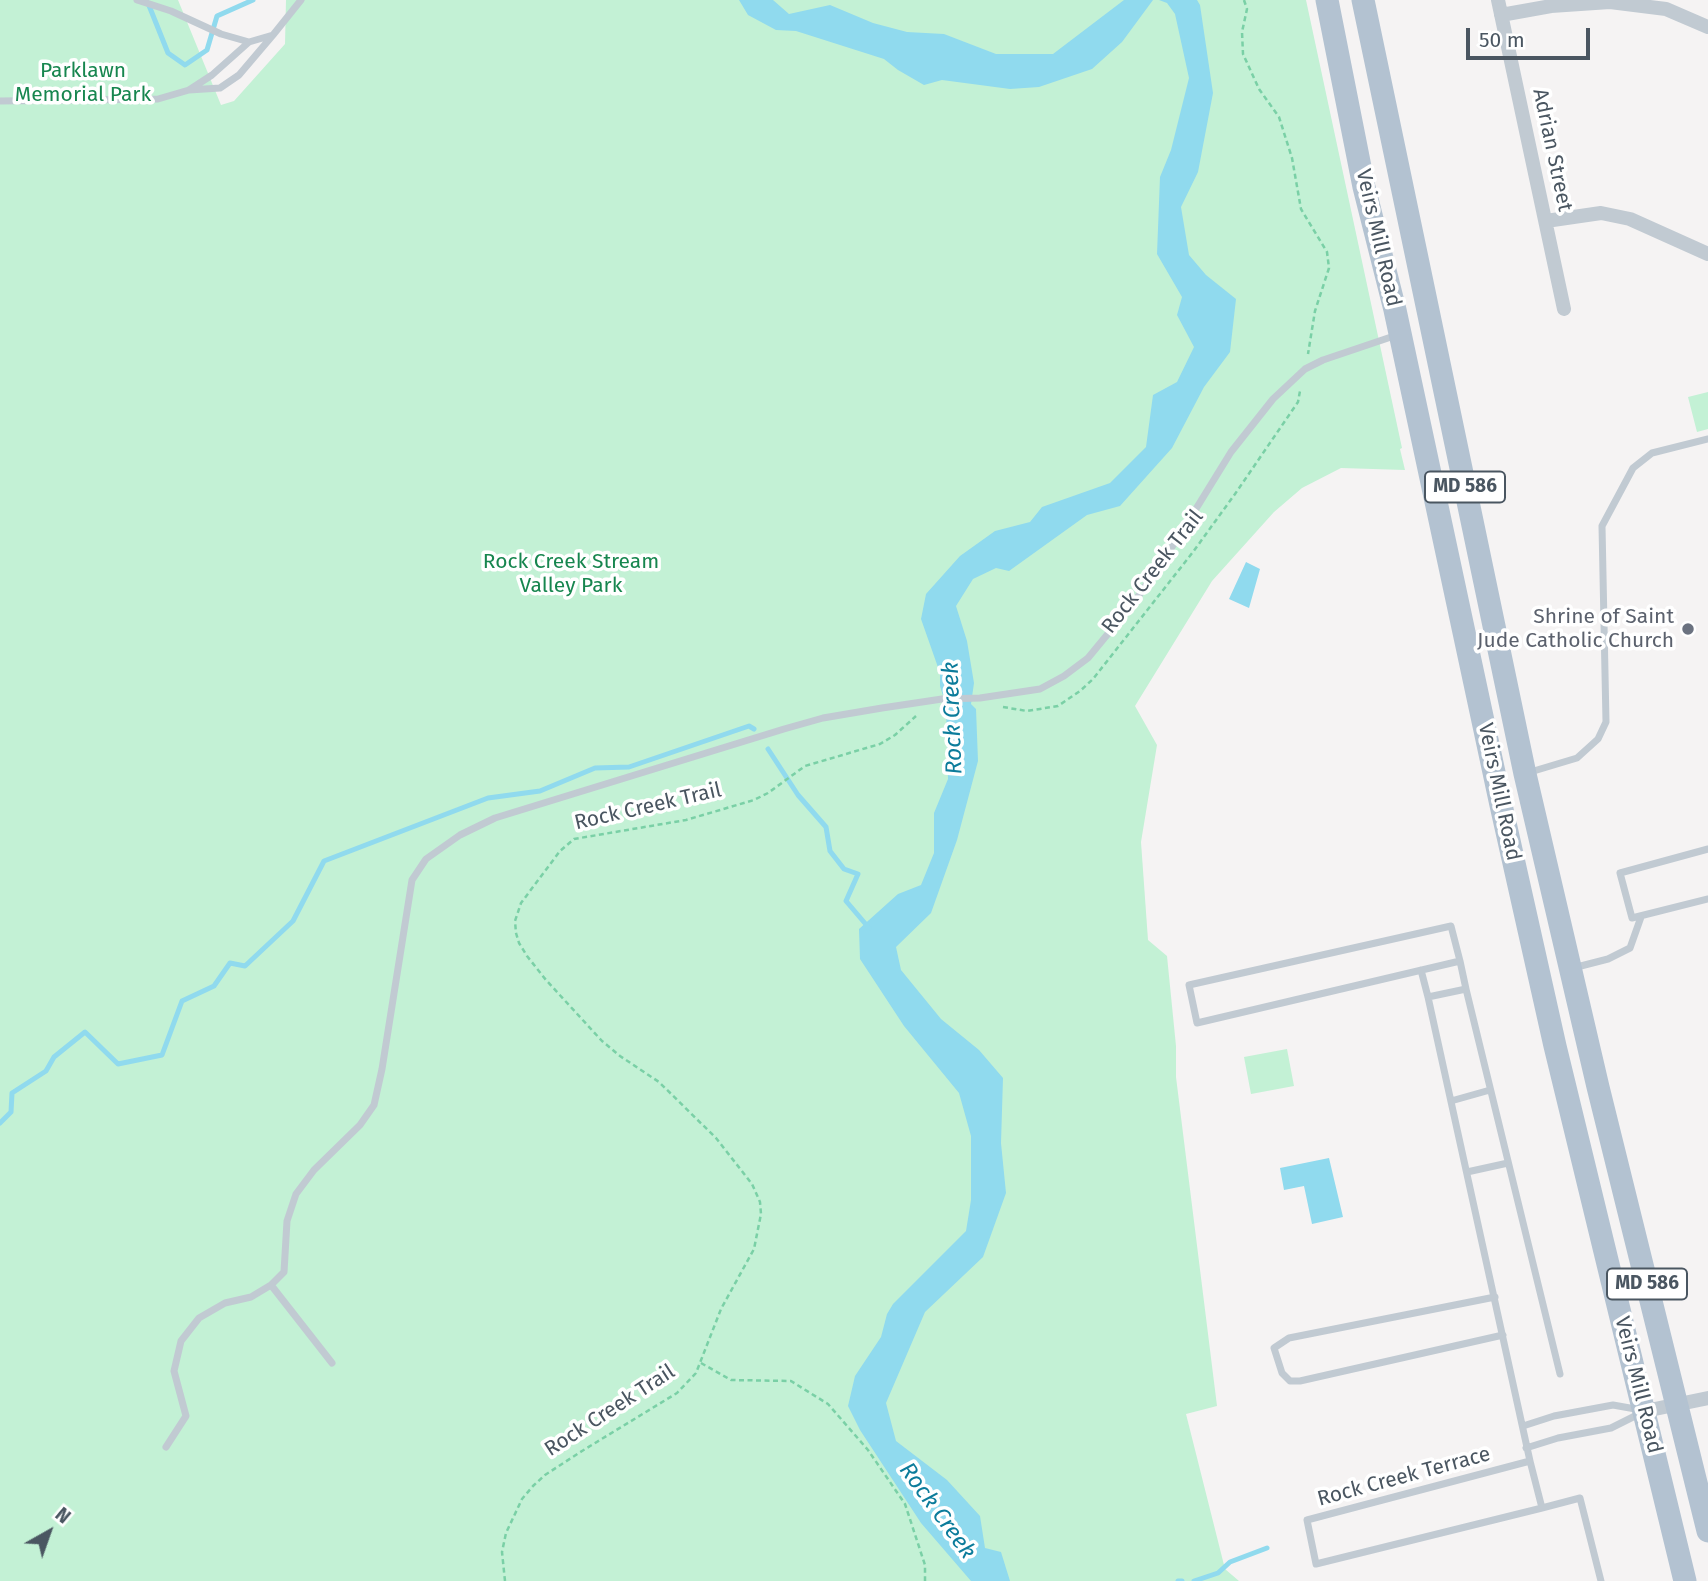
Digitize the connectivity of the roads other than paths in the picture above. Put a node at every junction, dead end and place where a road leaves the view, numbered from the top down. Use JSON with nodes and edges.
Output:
{"nodes":[{"id":1,"x":301,"y":0,"type":"edge"},
{"id":2,"x":1327,"y":0,"type":"edge"},
{"id":3,"x":1363,"y":0,"type":"edge"},
{"id":4,"x":1498,"y":0,"type":"edge"},
{"id":5,"x":140,"y":1,"type":"edge"},
{"id":6,"x":1501,"y":15,"type":"junction"},
{"id":7,"x":1708,"y":27,"type":"edge"},
{"id":8,"x":273,"y":36,"type":"junction"},
{"id":9,"x":249,"y":42,"type":"junction"},
{"id":10,"x":188,"y":90,"type":"junction"},
{"id":11,"x":0,"y":101,"type":"edge"},
{"id":12,"x":1546,"y":221,"type":"junction"},
{"id":13,"x":1708,"y":254,"type":"edge"},
{"id":14,"x":1426,"y":303,"type":"junction"},
{"id":15,"x":1564,"y":309,"type":"dead end"},
{"id":16,"x":1395,"y":310,"type":"junction"},
{"id":17,"x":1400,"y":334,"type":"junction"},
{"id":18,"x":1708,"y":439,"type":"edge"},
{"id":19,"x":1525,"y":774,"type":"junction"},
{"id":20,"x":1708,"y":849,"type":"edge"},
{"id":21,"x":1708,"y":899,"type":"edge"},
{"id":22,"x":1641,"y":917,"type":"junction"},
{"id":23,"x":1460,"y":961,"type":"junction"},
{"id":24,"x":1570,"y":969,"type":"junction"},
{"id":25,"x":1421,"y":971,"type":"junction"},
{"id":26,"x":1466,"y":989,"type":"junction"},
{"id":27,"x":1428,"y":997,"type":"junction"},
{"id":28,"x":1586,"y":1038,"type":"junction"},
{"id":29,"x":1555,"y":1046,"type":"junction"},
{"id":30,"x":1490,"y":1090,"type":"junction"},
{"id":31,"x":1451,"y":1101,"type":"junction"},
{"id":32,"x":1508,"y":1163,"type":"junction"},
{"id":33,"x":1467,"y":1172,"type":"junction"},
{"id":34,"x":271,"y":1285,"type":"junction"},
{"id":35,"x":1495,"y":1297,"type":"junction"},
{"id":36,"x":1503,"y":1335,"type":"junction"},
{"id":37,"x":332,"y":1363,"type":"dead end"},
{"id":38,"x":1560,"y":1374,"type":"dead end"},
{"id":39,"x":1708,"y":1398,"type":"edge"},
{"id":40,"x":1677,"y":1404,"type":"junction"},
{"id":41,"x":1645,"y":1411,"type":"junction"},
{"id":42,"x":1523,"y":1426,"type":"junction"},
{"id":43,"x":166,"y":1447,"type":"dead end"},
{"id":44,"x":1526,"y":1448,"type":"junction"},
{"id":45,"x":1530,"y":1461,"type":"junction"},
{"id":46,"x":1542,"y":1508,"type":"junction"},
{"id":47,"x":1708,"y":1531,"type":"edge"},
{"id":48,"x":1601,"y":1581,"type":"edge"},
{"id":49,"x":1685,"y":1581,"type":"edge"}],
"edges":[{"from":1,"to":8,"type":"lane"},
{"from":2,"to":16,"type":"main road","name":"Veirs Mill Road","number":"MD 586"},
{"from":3,"to":14,"type":"main road","name":"Veirs Mill Road","number":"MD 586"},
{"from":4,"to":6,"type":"street","name":"Adrian Street"},
{"from":5,"to":9,"type":"lane"},
{"from":6,"to":7,"type":"street"},
{"from":6,"to":12,"type":"street","name":"Adrian Street"},
{"from":8,"to":9,"type":"lane"},
{"from":8,"to":10,"type":"lane"},
{"from":9,"to":10,"type":"lane"},
{"from":10,"to":11,"type":"lane"},
{"from":12,"to":13,"type":"street"},
{"from":12,"to":15,"type":"street","name":"Adrian Street"},
{"from":14,"to":16,"type":"main road"},
{"from":14,"to":19,"type":"main road","name":"Veirs Mill Road","number":"MD 586"},
{"from":16,"to":17,"type":"main road","name":"Veirs Mill Road","number":"MD 586"},
{"from":17,"to":29,"type":"main road","name":"Veirs Mill Road","number":"MD 586"},
{"from":17,"to":34,"type":"lane"},
{"from":18,"to":19,"type":"lane"},
{"from":19,"to":24,"type":"main road","name":"Veirs Mill Road","number":"MD 586"},
{"from":20,"to":22,"type":"lane"},
{"from":21,"to":22,"type":"lane"},
{"from":22,"to":24,"type":"lane"},
{"from":23,"to":25,"type":"lane"},
{"from":23,"to":25,"type":"lane"},
{"from":23,"to":26,"type":"lane"},
{"from":24,"to":28,"type":"main road","name":"Veirs Mill Road","number":"MD 586"},
{"from":25,"to":27,"type":"lane"},
{"from":26,"to":27,"type":"lane"},
{"from":26,"to":30,"type":"lane"},
{"from":27,"to":31,"type":"lane"},
{"from":28,"to":29,"type":"main road"},
{"from":28,"to":40,"type":"main road","name":"Veirs Mill Road","number":"MD 586"},
{"from":29,"to":41,"type":"main road","name":"Veirs Mill Road","number":"MD 586"},
{"from":30,"to":31,"type":"lane"},
{"from":30,"to":32,"type":"lane"},
{"from":31,"to":33,"type":"lane"},
{"from":32,"to":33,"type":"lane"},
{"from":32,"to":38,"type":"lane"},
{"from":33,"to":35,"type":"lane"},
{"from":34,"to":37,"type":"lane"},
{"from":34,"to":43,"type":"lane"},
{"from":35,"to":36,"type":"lane"},
{"from":35,"to":36,"type":"lane"},
{"from":36,"to":42,"type":"lane"},
{"from":39,"to":40,"type":"street"},
{"from":40,"to":41,"type":"street"},
{"from":40,"to":47,"type":"main road","name":"Veirs Mill Road","number":"MD 586"},
{"from":41,"to":42,"type":"lane"},
{"from":41,"to":44,"type":"lane"},
{"from":41,"to":49,"type":"main road","name":"Veirs Mill Road","number":"MD 586"},
{"from":42,"to":44,"type":"lane"},
{"from":44,"to":45,"type":"lane"},
{"from":45,"to":46,"type":"lane"},
{"from":45,"to":46,"type":"lane","name":"Rock Creek Terrace"},
{"from":46,"to":48,"type":"lane","name":"Rock Creek Terrace"}]}
